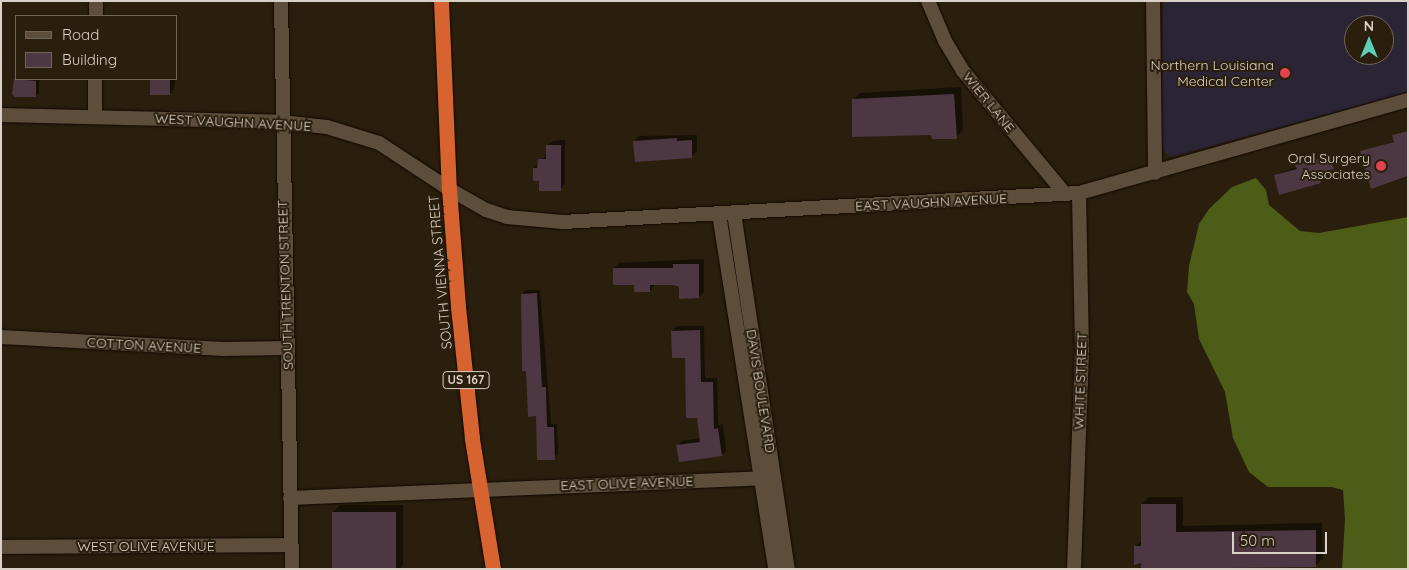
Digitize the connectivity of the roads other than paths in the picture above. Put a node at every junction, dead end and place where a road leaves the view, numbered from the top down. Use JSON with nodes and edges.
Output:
{"nodes":[{"id":1,"x":96,"y":1,"type":"edge"},
{"id":2,"x":281,"y":1,"type":"edge"},
{"id":3,"x":441,"y":1,"type":"edge"},
{"id":4,"x":928,"y":1,"type":"edge"},
{"id":5,"x":1153,"y":1,"type":"edge"},
{"id":6,"x":96,"y":15,"type":"edge"},
{"id":7,"x":95,"y":80,"type":"edge"},
{"id":8,"x":1408,"y":100,"type":"edge"},
{"id":9,"x":1,"y":115,"type":"edge"},
{"id":10,"x":95,"y":117,"type":"junction"},
{"id":11,"x":281,"y":122,"type":"junction"},
{"id":12,"x":1155,"y":173,"type":"junction"},
{"id":13,"x":449,"y":190,"type":"junction"},
{"id":14,"x":1072,"y":193,"type":"junction"},
{"id":15,"x":734,"y":213,"type":"junction"},
{"id":16,"x":718,"y":214,"type":"junction"},
{"id":17,"x":1,"y":337,"type":"edge"},
{"id":18,"x":287,"y":348,"type":"junction"},
{"id":19,"x":768,"y":478,"type":"junction"},
{"id":20,"x":479,"y":489,"type":"junction"},
{"id":21,"x":290,"y":498,"type":"junction"},
{"id":22,"x":291,"y":545,"type":"junction"},
{"id":23,"x":1,"y":547,"type":"edge"},
{"id":24,"x":292,"y":569,"type":"edge"},
{"id":25,"x":493,"y":569,"type":"edge"},
{"id":26,"x":775,"y":569,"type":"edge"},
{"id":27,"x":788,"y":569,"type":"edge"},
{"id":28,"x":1074,"y":569,"type":"edge"}],
"edges":[{"from":1,"to":6,"type":"street"},
{"from":2,"to":11,"type":"street","name":"SOUTH TRENTON STREET"},
{"from":3,"to":13,"type":"highway","name":"SOUTH VIENNA STREET","number":"US 167"},
{"from":4,"to":14,"type":"street","name":"WIER LANE"},
{"from":5,"to":12,"type":"street"},
{"from":7,"to":10,"type":"street"},
{"from":8,"to":12,"type":"street","name":"EAST VAUGHN AVENUE"},
{"from":9,"to":10,"type":"street","name":"WEST VAUGHN AVENUE"},
{"from":10,"to":11,"type":"street","name":"WEST VAUGHN AVENUE"},
{"from":11,"to":13,"type":"street","name":"WEST VAUGHN AVENUE"},
{"from":11,"to":18,"type":"street","name":"SOUTH TRENTON STREET"},
{"from":12,"to":14,"type":"street","name":"EAST VAUGHN AVENUE"},
{"from":13,"to":16,"type":"street","name":"EAST VAUGHN AVENUE"},
{"from":13,"to":20,"type":"highway","name":"SOUTH VIENNA STREET","number":"US 167"},
{"from":14,"to":15,"type":"street","name":"EAST VAUGHN AVENUE"},
{"from":14,"to":28,"type":"street","name":"WHITE STREET"},
{"from":15,"to":16,"type":"street","name":"EAST VAUGHN AVENUE"},
{"from":15,"to":19,"type":"street","name":"DAVIS BOULEVARD"},
{"from":16,"to":19,"type":"street","name":"DAVIS BOULEVARD"},
{"from":17,"to":18,"type":"street","name":"COTTON AVENUE"},
{"from":18,"to":21,"type":"street","name":"SOUTH TRENTON STREET"},
{"from":19,"to":20,"type":"street","name":"EAST OLIVE AVENUE"},
{"from":19,"to":26,"type":"street","name":"DAVIS BOULEVARD"},
{"from":19,"to":27,"type":"street","name":"DAVIS BOULEVARD"},
{"from":20,"to":21,"type":"street"},
{"from":20,"to":25,"type":"highway","name":"SOUTH VIENNA STREET","number":"US 167"},
{"from":21,"to":22,"type":"street","name":"SOUTH TRENTON STREET"},
{"from":22,"to":23,"type":"street","name":"WEST OLIVE AVENUE"},
{"from":22,"to":24,"type":"street","name":"SOUTH TRENTON STREET"}]}
